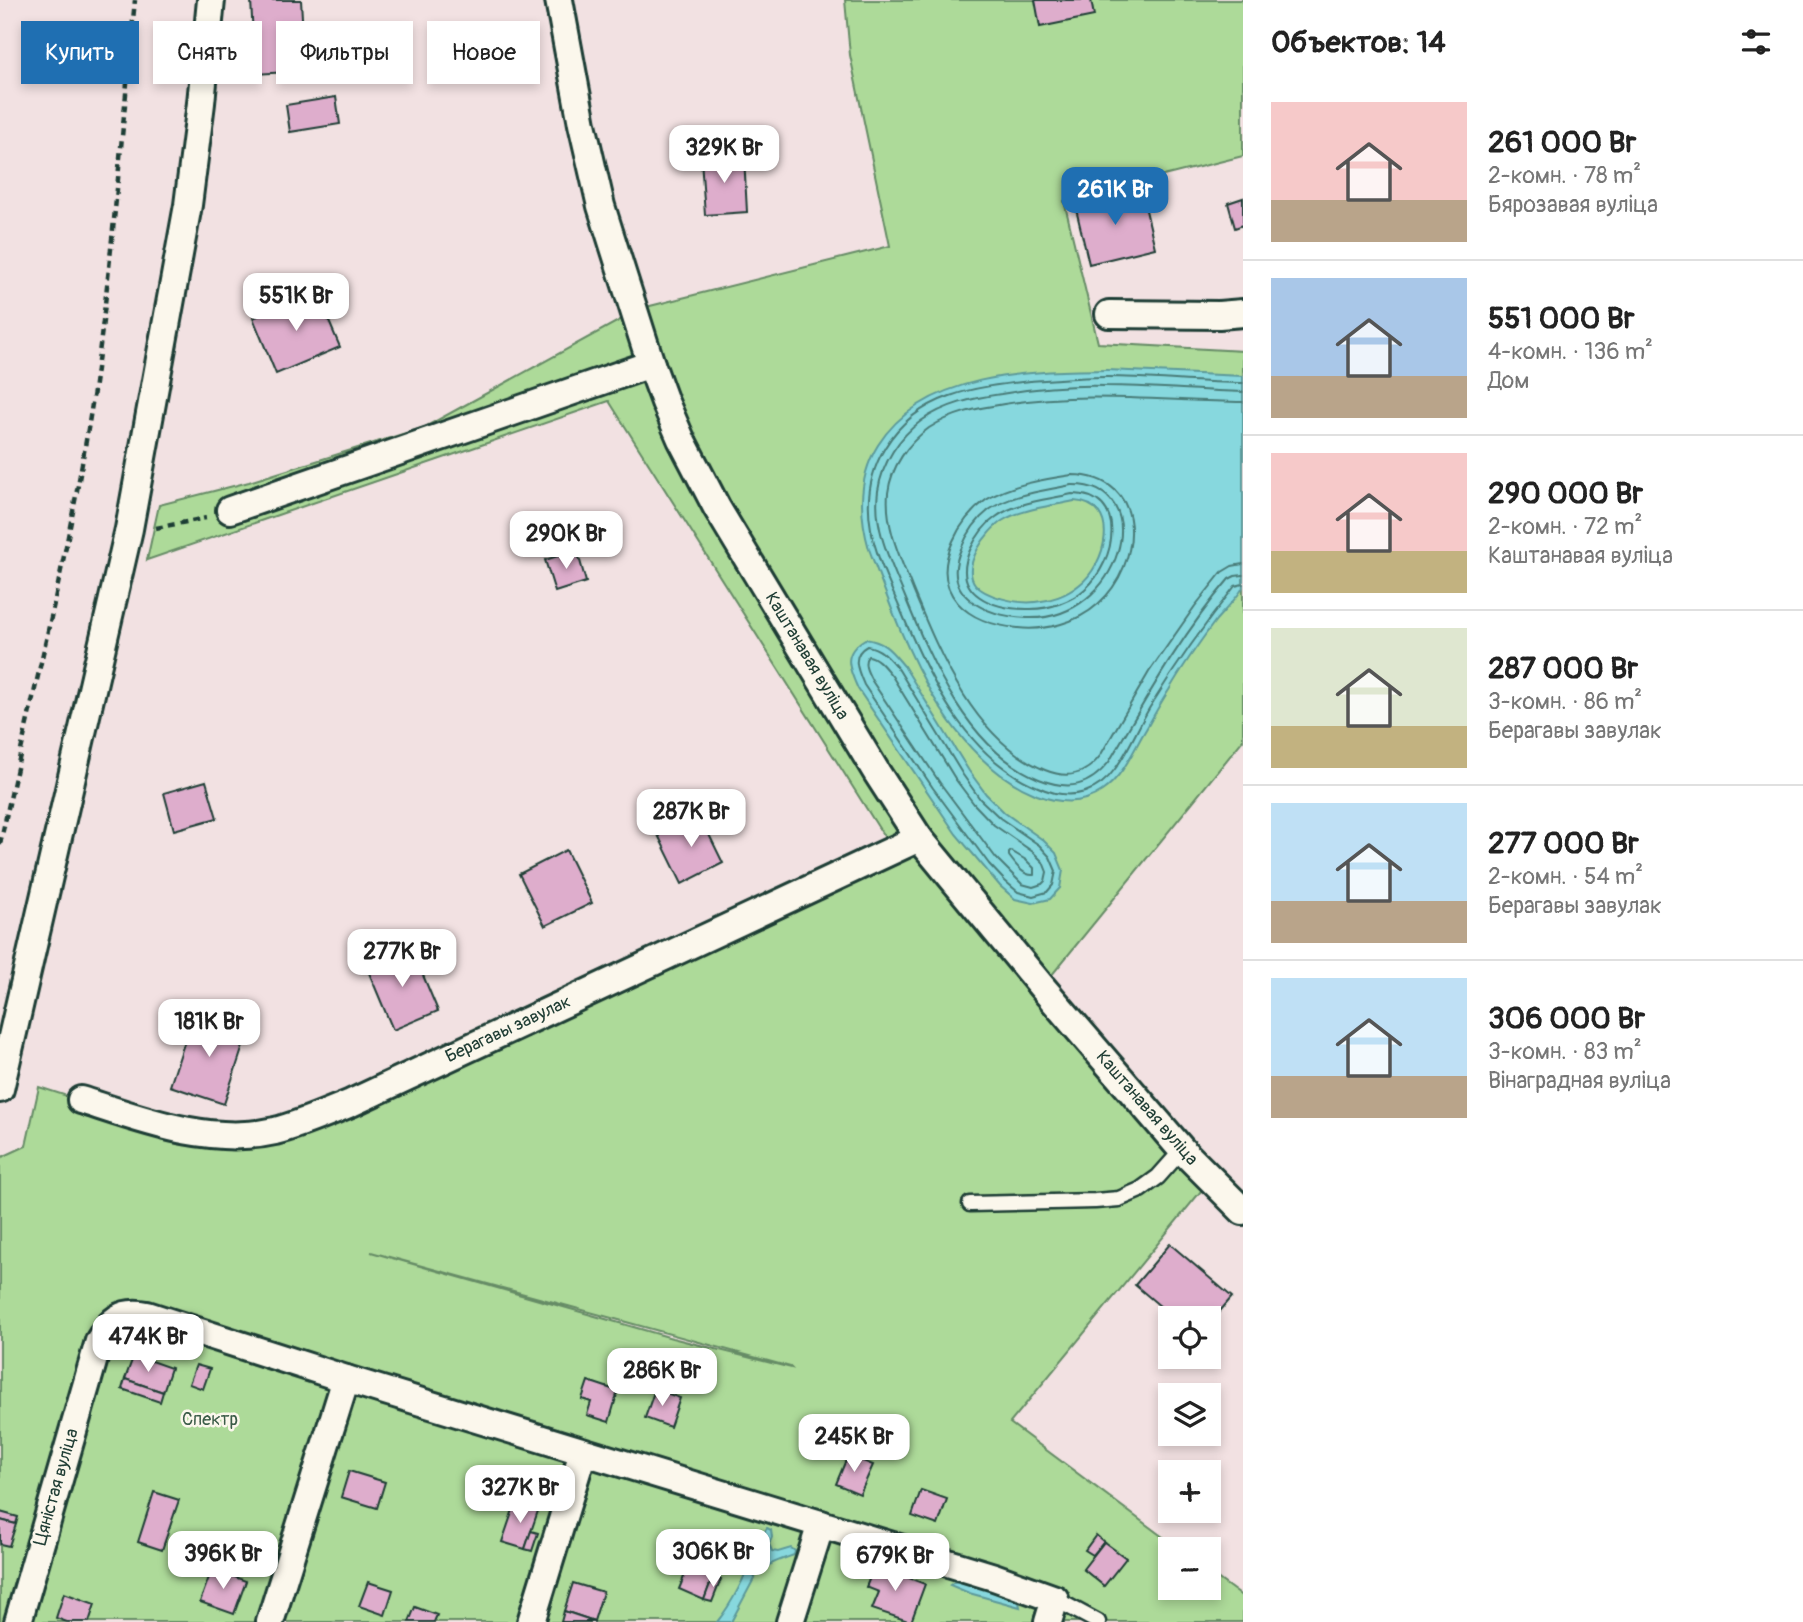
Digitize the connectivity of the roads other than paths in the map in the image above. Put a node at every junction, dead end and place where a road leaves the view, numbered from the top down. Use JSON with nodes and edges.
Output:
{"nodes":[{"id":1,"x":212,"y":0,"type":"edge"},
{"id":2,"x":559,"y":0,"type":"edge"},
{"id":3,"x":1243,"y":313,"type":"edge"},
{"id":4,"x":1110,"y":314,"type":"dead end"},
{"id":5,"x":651,"y":364,"type":"junction"},
{"id":6,"x":230,"y":510,"type":"road end"},
{"id":7,"x":919,"y":838,"type":"junction"},
{"id":8,"x":0,"y":1089,"type":"edge"},
{"id":9,"x":81,"y":1100,"type":"dead end"},
{"id":10,"x":1182,"y":1150,"type":"junction"},
{"id":11,"x":970,"y":1204,"type":"dead end"},
{"id":12,"x":1243,"y":1211,"type":"edge"},
{"id":13,"x":346,"y":1380,"type":"junction"},
{"id":14,"x":583,"y":1452,"type":"junction"},
{"id":15,"x":821,"y":1524,"type":"junction"},
{"id":16,"x":1051,"y":1611,"type":"edge"},
{"id":17,"x":18,"y":1622,"type":"edge"},
{"id":18,"x":270,"y":1622,"type":"edge"},
{"id":19,"x":531,"y":1622,"type":"edge"},
{"id":20,"x":790,"y":1622,"type":"edge"},
{"id":21,"x":1098,"y":1622,"type":"edge"}],
"edges":[{"from":1,"to":8,"type":"street"},
{"from":2,"to":5,"type":"street","name":"Каштанавая вуліца"},
{"from":3,"to":4,"type":"street"},
{"from":5,"to":6,"type":"street"},
{"from":5,"to":7,"type":"street","name":"Каштанавая вуліца"},
{"from":7,"to":9,"type":"street","name":"Берагавы завулак"},
{"from":7,"to":10,"type":"street","name":"Каштанавая вуліца"},
{"from":10,"to":11,"type":"lane"},
{"from":10,"to":12,"type":"street","name":"Каштанавая вуліца"},
{"from":13,"to":14,"type":"street","name":"Цяністая вуліца"},
{"from":13,"to":17,"type":"street","name":"Цяністая вуліца"},
{"from":13,"to":18,"type":"street"},
{"from":14,"to":15,"type":"street","name":"Цяністая вуліца"},
{"from":14,"to":19,"type":"street"},
{"from":15,"to":16,"type":"street","name":"Цяністая вуліца"},
{"from":15,"to":20,"type":"street"},
{"from":16,"to":21,"type":"lane"}]}
